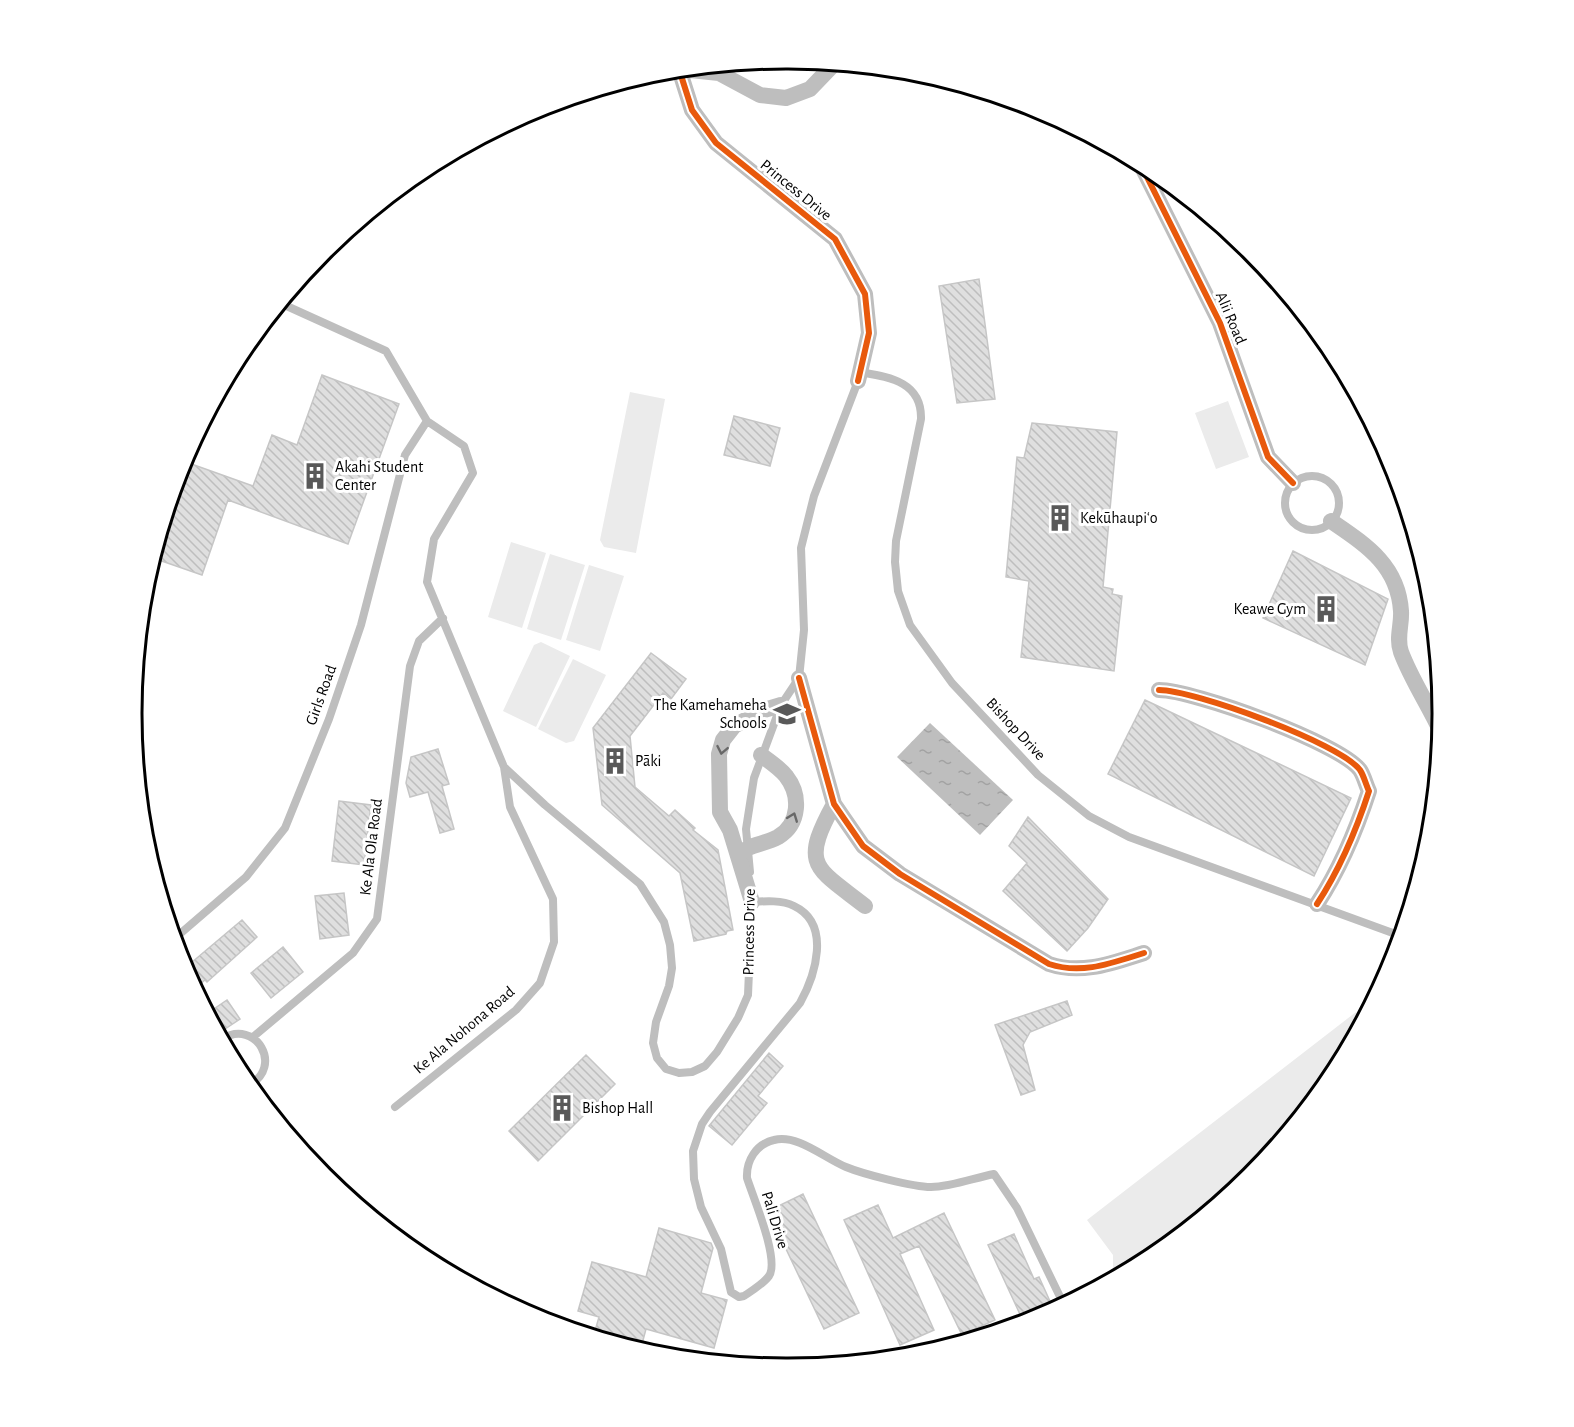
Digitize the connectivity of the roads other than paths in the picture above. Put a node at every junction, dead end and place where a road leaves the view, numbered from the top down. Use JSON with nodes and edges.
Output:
{"nodes":[{"id":1,"x":828,"y":70,"type":"edge"},
{"id":2,"x":719,"y":73,"type":"edge"},
{"id":3,"x":683,"y":78,"type":"edge"},
{"id":4,"x":1149,"y":181,"type":"edge"},
{"id":5,"x":288,"y":307,"type":"edge"},
{"id":6,"x":858,"y":376,"type":"junction"},
{"id":7,"x":427,"y":421,"type":"junction"},
{"id":8,"x":1293,"y":483,"type":"junction"},
{"id":9,"x":1331,"y":521,"type":"junction"},
{"id":10,"x":443,"y":618,"type":"junction"},
{"id":11,"x":799,"y":678,"type":"junction"},
{"id":12,"x":1159,"y":690,"type":"dead end"},
{"id":13,"x":781,"y":705,"type":"junction"},
{"id":14,"x":1432,"y":714,"type":"edge"},
{"id":15,"x":761,"y":755,"type":"junction"},
{"id":16,"x":504,"y":766,"type":"junction"},
{"id":17,"x":834,"y":804,"type":"junction"},
{"id":18,"x":747,"y":848,"type":"junction"},
{"id":19,"x":752,"y":902,"type":"junction"},
{"id":20,"x":1317,"y":904,"type":"junction"},
{"id":21,"x":865,"y":906,"type":"dead end"},
{"id":22,"x":181,"y":933,"type":"edge"},
{"id":23,"x":1392,"y":933,"type":"edge"},
{"id":24,"x":1144,"y":953,"type":"dead end"},
{"id":25,"x":229,"y":1035,"type":"edge"},
{"id":26,"x":253,"y":1037,"type":"junction"},
{"id":27,"x":257,"y":1080,"type":"edge"},
{"id":28,"x":395,"y":1107,"type":"dead end"},
{"id":29,"x":1060,"y":1297,"type":"edge"}],
"edges":[{"from":1,"to":2,"type":"street"},
{"from":3,"to":6,"type":"street","name":"Princess Drive"},
{"from":4,"to":8,"type":"street","name":"Alii Road"},
{"from":5,"to":7,"type":"lane"},
{"from":6,"to":11,"type":"lane","name":"Princess Drive"},
{"from":6,"to":20,"type":"lane","name":"Bishop Drive"},
{"from":7,"to":10,"type":"lane","name":"Princess Drive"},
{"from":7,"to":22,"type":"lane","name":"Girls Road"},
{"from":8,"to":9,"type":"lane"},
{"from":8,"to":9,"type":"lane"},
{"from":9,"to":14,"type":"street"},
{"from":10,"to":16,"type":"lane","name":"Princess Drive"},
{"from":10,"to":26,"type":"lane","name":"Ke Ala Ola Road"},
{"from":11,"to":13,"type":"lane","name":"Princess Drive"},
{"from":11,"to":17,"type":"street"},
{"from":12,"to":20,"type":"street"},
{"from":13,"to":15,"type":"lane","name":"Princess Drive"},
{"from":13,"to":19,"type":"street","one_way":true},
{"from":15,"to":18,"type":"lane","name":"Princess Drive"},
{"from":18,"to":15,"type":"street","one_way":true},
{"from":16,"to":19,"type":"lane","name":"Princess Drive"},
{"from":16,"to":28,"type":"lane","name":"Ke Ala Nohona Road"},
{"from":17,"to":21,"type":"street"},
{"from":17,"to":24,"type":"street"},
{"from":18,"to":19,"type":"lane","name":"Princess Drive"},
{"from":19,"to":29,"type":"lane","name":"Pali Drive"},
{"from":20,"to":23,"type":"lane","name":"Bishop Drive"},
{"from":25,"to":26,"type":"lane"},
{"from":26,"to":27,"type":"lane"}]}
